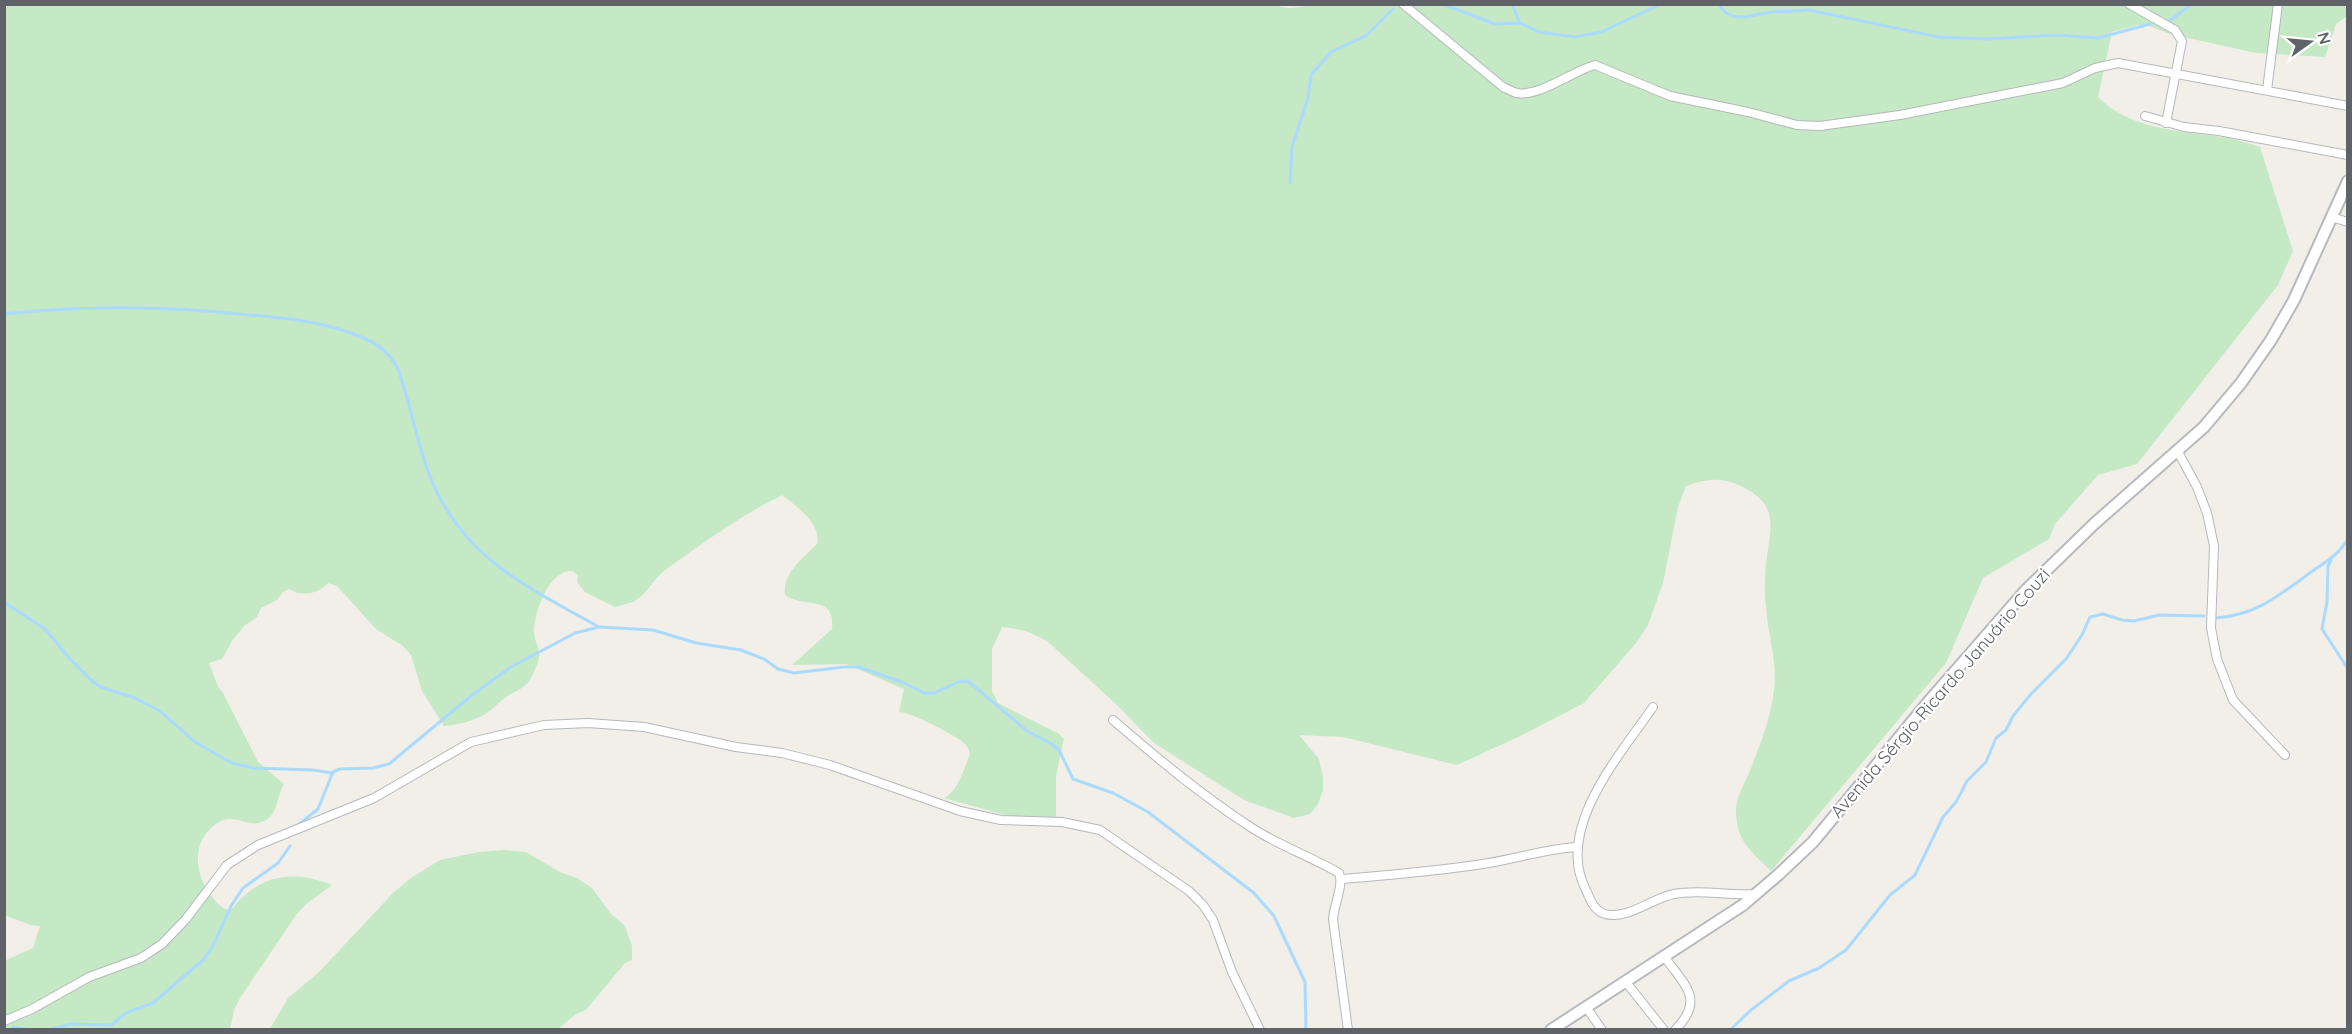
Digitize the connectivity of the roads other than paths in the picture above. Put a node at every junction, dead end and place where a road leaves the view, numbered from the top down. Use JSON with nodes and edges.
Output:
{"nodes":[{"id":1,"x":1403,"y":4,"type":"edge"},
{"id":2,"x":2129,"y":4,"type":"edge"},
{"id":3,"x":2278,"y":4,"type":"edge"},
{"id":4,"x":2177,"y":73,"type":"junction"},
{"id":5,"x":2267,"y":90,"type":"junction"},
{"id":6,"x":2348,"y":106,"type":"edge"},
{"id":7,"x":2145,"y":116,"type":"dead end"},
{"id":8,"x":2166,"y":123,"type":"junction"},
{"id":9,"x":2348,"y":155,"type":"edge"},
{"id":10,"x":2348,"y":181,"type":"edge"},
{"id":11,"x":2331,"y":217,"type":"junction"},
{"id":12,"x":2348,"y":222,"type":"edge"},
{"id":13,"x":2177,"y":450,"type":"junction"},
{"id":14,"x":1653,"y":707,"type":"dead end"},
{"id":15,"x":1113,"y":720,"type":"dead end"},
{"id":16,"x":2285,"y":755,"type":"dead end"},
{"id":17,"x":1576,"y":847,"type":"junction"},
{"id":18,"x":1342,"y":879,"type":"junction"},
{"id":19,"x":1756,"y":894,"type":"junction"},
{"id":20,"x":1664,"y":956,"type":"junction"},
{"id":21,"x":1625,"y":981,"type":"junction"},
{"id":22,"x":1586,"y":1007,"type":"junction"},
{"id":23,"x":4,"y":1022,"type":"edge"},
{"id":24,"x":1260,"y":1029,"type":"edge"},
{"id":25,"x":1348,"y":1029,"type":"edge"},
{"id":26,"x":1551,"y":1029,"type":"edge"},
{"id":27,"x":1602,"y":1029,"type":"edge"},
{"id":28,"x":1664,"y":1029,"type":"edge"},
{"id":29,"x":1675,"y":1029,"type":"edge"}],
"edges":[{"from":1,"to":4,"type":"street"},
{"from":2,"to":4,"type":"street"},
{"from":3,"to":5,"type":"street"},
{"from":4,"to":5,"type":"street"},
{"from":4,"to":8,"type":"street"},
{"from":5,"to":6,"type":"street"},
{"from":7,"to":8,"type":"street"},
{"from":8,"to":9,"type":"street"},
{"from":10,"to":11,"type":"street","name":"Avenida Sérgio Ricardo Januário Couzi"},
{"from":11,"to":12,"type":"street"},
{"from":11,"to":13,"type":"street","name":"Avenida Sérgio Ricardo Januário Couzi"},
{"from":13,"to":16,"type":"street"},
{"from":13,"to":19,"type":"street","name":"Avenida Sérgio Ricardo Januário Couzi"},
{"from":14,"to":17,"type":"street"},
{"from":15,"to":18,"type":"street"},
{"from":17,"to":18,"type":"street"},
{"from":17,"to":19,"type":"street"},
{"from":18,"to":25,"type":"street"},
{"from":19,"to":20,"type":"street","name":"Avenida Sérgio Ricardo Januário Couzi"},
{"from":20,"to":21,"type":"street","name":"Avenida Sérgio Ricardo Januário Couzi"},
{"from":20,"to":29,"type":"street"},
{"from":21,"to":22,"type":"street","name":"Avenida Sérgio Ricardo Januário Couzi"},
{"from":21,"to":28,"type":"street"},
{"from":22,"to":26,"type":"street","name":"Avenida Sérgio Ricardo Januário Couzi"},
{"from":22,"to":27,"type":"street"},
{"from":23,"to":24,"type":"street"}]}
